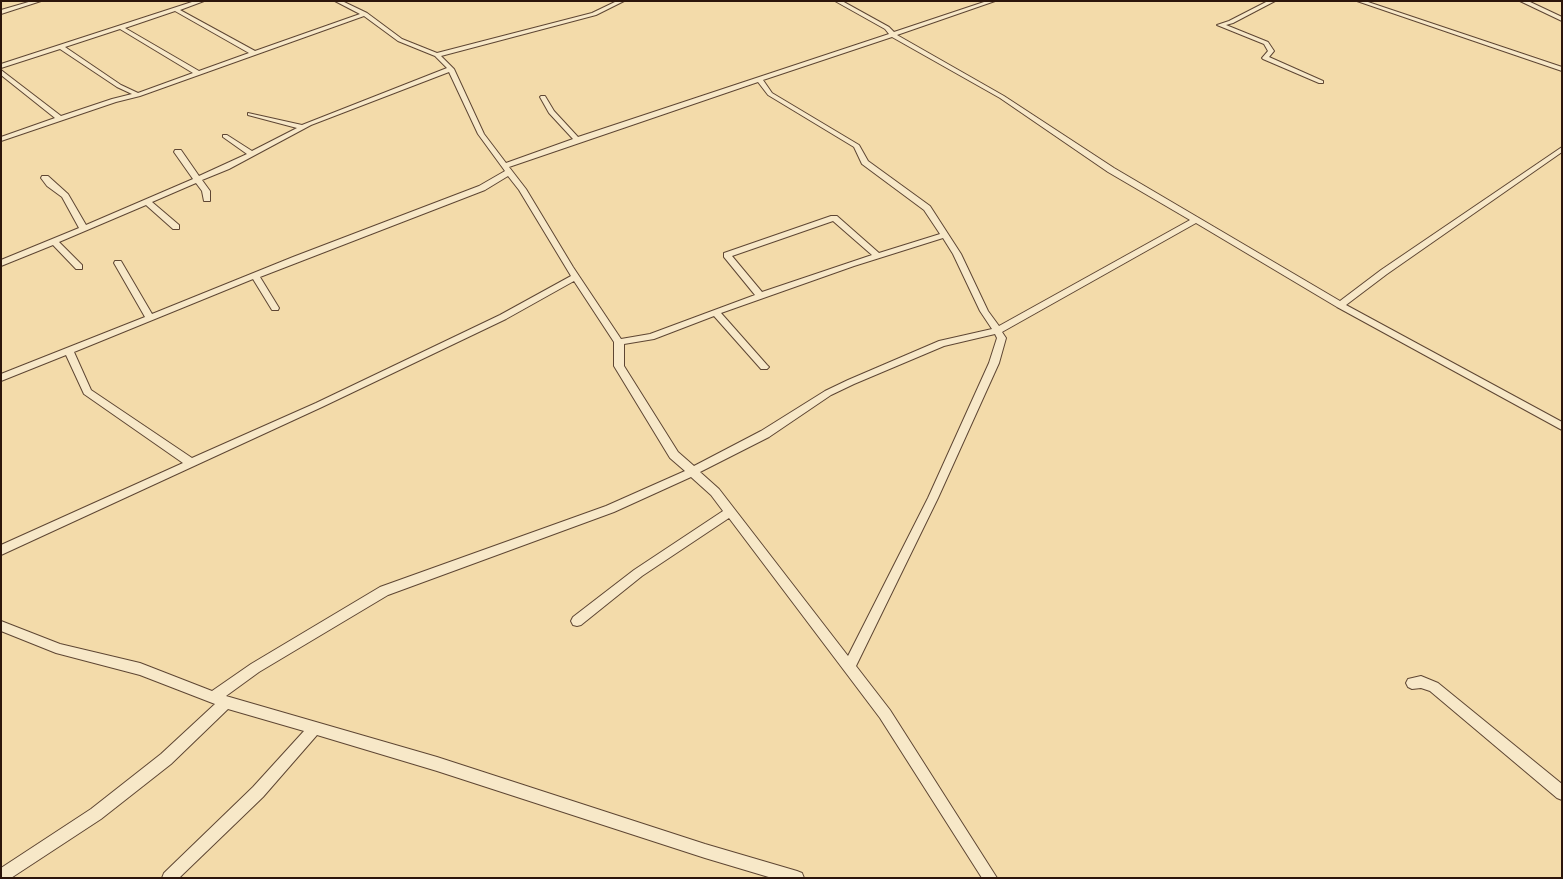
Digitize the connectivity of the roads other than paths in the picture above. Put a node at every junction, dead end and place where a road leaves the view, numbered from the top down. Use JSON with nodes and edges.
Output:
{"nodes":[{"id":1,"x":38,"y":1,"type":"edge"},
{"id":2,"x":201,"y":1,"type":"edge"},
{"id":3,"x":338,"y":1,"type":"edge"},
{"id":4,"x":621,"y":1,"type":"edge"},
{"id":5,"x":838,"y":1,"type":"edge"},
{"id":6,"x":992,"y":1,"type":"edge"},
{"id":7,"x":1272,"y":1,"type":"edge"},
{"id":8,"x":1360,"y":1,"type":"edge"},
{"id":9,"x":1523,"y":1,"type":"edge"},
{"id":10,"x":175,"y":9,"type":"junction"},
{"id":11,"x":1,"y":12,"type":"edge"},
{"id":12,"x":365,"y":14,"type":"junction"},
{"id":13,"x":1562,"y":19,"type":"edge"},
{"id":14,"x":120,"y":27,"type":"junction"},
{"id":15,"x":893,"y":35,"type":"junction"},
{"id":16,"x":61,"y":47,"type":"junction"},
{"id":17,"x":253,"y":54,"type":"junction"},
{"id":18,"x":437,"y":55,"type":"junction"},
{"id":19,"x":1,"y":66,"type":"edge"},
{"id":20,"x":451,"y":69,"type":"junction"},
{"id":21,"x":1562,"y":69,"type":"edge"},
{"id":22,"x":1,"y":72,"type":"edge"},
{"id":23,"x":197,"y":73,"type":"junction"},
{"id":24,"x":758,"y":79,"type":"junction"},
{"id":25,"x":1321,"y":82,"type":"dead end"},
{"id":26,"x":138,"y":95,"type":"junction"},
{"id":27,"x":543,"y":97,"type":"dead end"},
{"id":28,"x":250,"y":114,"type":"dead end"},
{"id":29,"x":59,"y":118,"type":"junction"},
{"id":30,"x":303,"y":127,"type":"junction"},
{"id":31,"x":225,"y":136,"type":"dead end"},
{"id":32,"x":1,"y":139,"type":"edge"},
{"id":33,"x":577,"y":140,"type":"junction"},
{"id":34,"x":1562,"y":149,"type":"edge"},
{"id":35,"x":178,"y":152,"type":"dead end"},
{"id":36,"x":252,"y":154,"type":"junction"},
{"id":37,"x":507,"y":169,"type":"junction"},
{"id":38,"x":45,"y":178,"type":"dead end"},
{"id":39,"x":198,"y":179,"type":"junction"},
{"id":40,"x":207,"y":199,"type":"dead end"},
{"id":41,"x":147,"y":202,"type":"junction"},
{"id":42,"x":1196,"y":220,"type":"junction"},
{"id":43,"x":176,"y":227,"type":"dead end"},
{"id":44,"x":84,"y":229,"type":"junction"},
{"id":45,"x":944,"y":235,"type":"junction"},
{"id":46,"x":54,"y":241,"type":"junction"},
{"id":47,"x":878,"y":256,"type":"junction"},
{"id":48,"x":1,"y":263,"type":"edge"},
{"id":49,"x":118,"y":263,"type":"dead end"},
{"id":50,"x":79,"y":267,"type":"dead end"},
{"id":51,"x":255,"y":276,"type":"junction"},
{"id":52,"x":576,"y":277,"type":"junction"},
{"id":53,"x":761,"y":296,"type":"junction"},
{"id":54,"x":1340,"y":305,"type":"junction"},
{"id":55,"x":275,"y":308,"type":"dead end"},
{"id":56,"x":716,"y":312,"type":"junction"},
{"id":57,"x":150,"y":318,"type":"junction"},
{"id":58,"x":997,"y":332,"type":"junction"},
{"id":59,"x":619,"y":342,"type":"junction"},
{"id":60,"x":69,"y":351,"type":"junction"},
{"id":61,"x":764,"y":367,"type":"dead end"},
{"id":62,"x":1,"y":378,"type":"edge"},
{"id":63,"x":1562,"y":426,"type":"edge"},
{"id":64,"x":190,"y":463,"type":"junction"},
{"id":65,"x":692,"y":472,"type":"junction"},
{"id":66,"x":730,"y":512,"type":"junction"},
{"id":67,"x":1,"y":550,"type":"edge"},
{"id":68,"x":577,"y":621,"type":"dead end"},
{"id":69,"x":1,"y":626,"type":"edge"},
{"id":70,"x":849,"y":667,"type":"junction"},
{"id":71,"x":1412,"y":683,"type":"dead end"},
{"id":72,"x":220,"y":699,"type":"junction"},
{"id":73,"x":315,"y":728,"type":"junction"},
{"id":74,"x":1562,"y":793,"type":"edge"},
{"id":75,"x":1,"y":876,"type":"edge"},
{"id":76,"x":169,"y":878,"type":"edge"},
{"id":77,"x":797,"y":878,"type":"edge"},
{"id":78,"x":990,"y":878,"type":"edge"}],
"edges":[{"from":1,"to":11,"type":"street"},
{"from":2,"to":10,"type":"street"},
{"from":3,"to":12,"type":"street"},
{"from":4,"to":18,"type":"street"},
{"from":5,"to":15,"type":"street"},
{"from":6,"to":15,"type":"street"},
{"from":7,"to":25,"type":"street"},
{"from":8,"to":21,"type":"street"},
{"from":9,"to":13,"type":"street"},
{"from":10,"to":14,"type":"street"},
{"from":10,"to":17,"type":"street"},
{"from":12,"to":17,"type":"street"},
{"from":12,"to":18,"type":"street"},
{"from":14,"to":16,"type":"street"},
{"from":14,"to":23,"type":"street"},
{"from":15,"to":24,"type":"street"},
{"from":15,"to":42,"type":"street"},
{"from":16,"to":19,"type":"street"},
{"from":16,"to":26,"type":"street"},
{"from":17,"to":23,"type":"street"},
{"from":18,"to":20,"type":"street"},
{"from":20,"to":30,"type":"street"},
{"from":20,"to":37,"type":"street"},
{"from":22,"to":29,"type":"street"},
{"from":23,"to":26,"type":"street"},
{"from":24,"to":33,"type":"street"},
{"from":24,"to":45,"type":"street"},
{"from":26,"to":29,"type":"street"},
{"from":27,"to":33,"type":"street"},
{"from":28,"to":30,"type":"street"},
{"from":29,"to":32,"type":"street"},
{"from":30,"to":36,"type":"street"},
{"from":31,"to":36,"type":"street"},
{"from":33,"to":37,"type":"street"},
{"from":34,"to":54,"type":"street"},
{"from":35,"to":39,"type":"street"},
{"from":36,"to":39,"type":"street"},
{"from":37,"to":51,"type":"street"},
{"from":37,"to":52,"type":"street"},
{"from":38,"to":44,"type":"street"},
{"from":39,"to":40,"type":"street"},
{"from":39,"to":41,"type":"street"},
{"from":41,"to":43,"type":"street"},
{"from":41,"to":44,"type":"street"},
{"from":42,"to":54,"type":"street"},
{"from":42,"to":58,"type":"street"},
{"from":44,"to":46,"type":"street"},
{"from":45,"to":47,"type":"street"},
{"from":45,"to":58,"type":"street"},
{"from":46,"to":48,"type":"street"},
{"from":46,"to":50,"type":"street"},
{"from":47,"to":53,"type":"street"},
{"from":47,"to":53,"type":"street"},
{"from":49,"to":57,"type":"street"},
{"from":51,"to":55,"type":"street"},
{"from":51,"to":57,"type":"street"},
{"from":52,"to":59,"type":"street"},
{"from":52,"to":64,"type":"street"},
{"from":53,"to":56,"type":"street"},
{"from":54,"to":63,"type":"street"},
{"from":56,"to":59,"type":"street"},
{"from":56,"to":61,"type":"street"},
{"from":57,"to":60,"type":"street"},
{"from":58,"to":65,"type":"street"},
{"from":58,"to":70,"type":"street"},
{"from":59,"to":65,"type":"street"},
{"from":60,"to":62,"type":"street"},
{"from":60,"to":64,"type":"street"},
{"from":64,"to":67,"type":"street"},
{"from":65,"to":66,"type":"street"},
{"from":65,"to":72,"type":"street"},
{"from":66,"to":68,"type":"street"},
{"from":66,"to":70,"type":"street"},
{"from":69,"to":72,"type":"street"},
{"from":70,"to":78,"type":"street"},
{"from":71,"to":74,"type":"street"},
{"from":72,"to":73,"type":"street"},
{"from":72,"to":75,"type":"street"},
{"from":73,"to":76,"type":"street"},
{"from":73,"to":77,"type":"street"}]}
